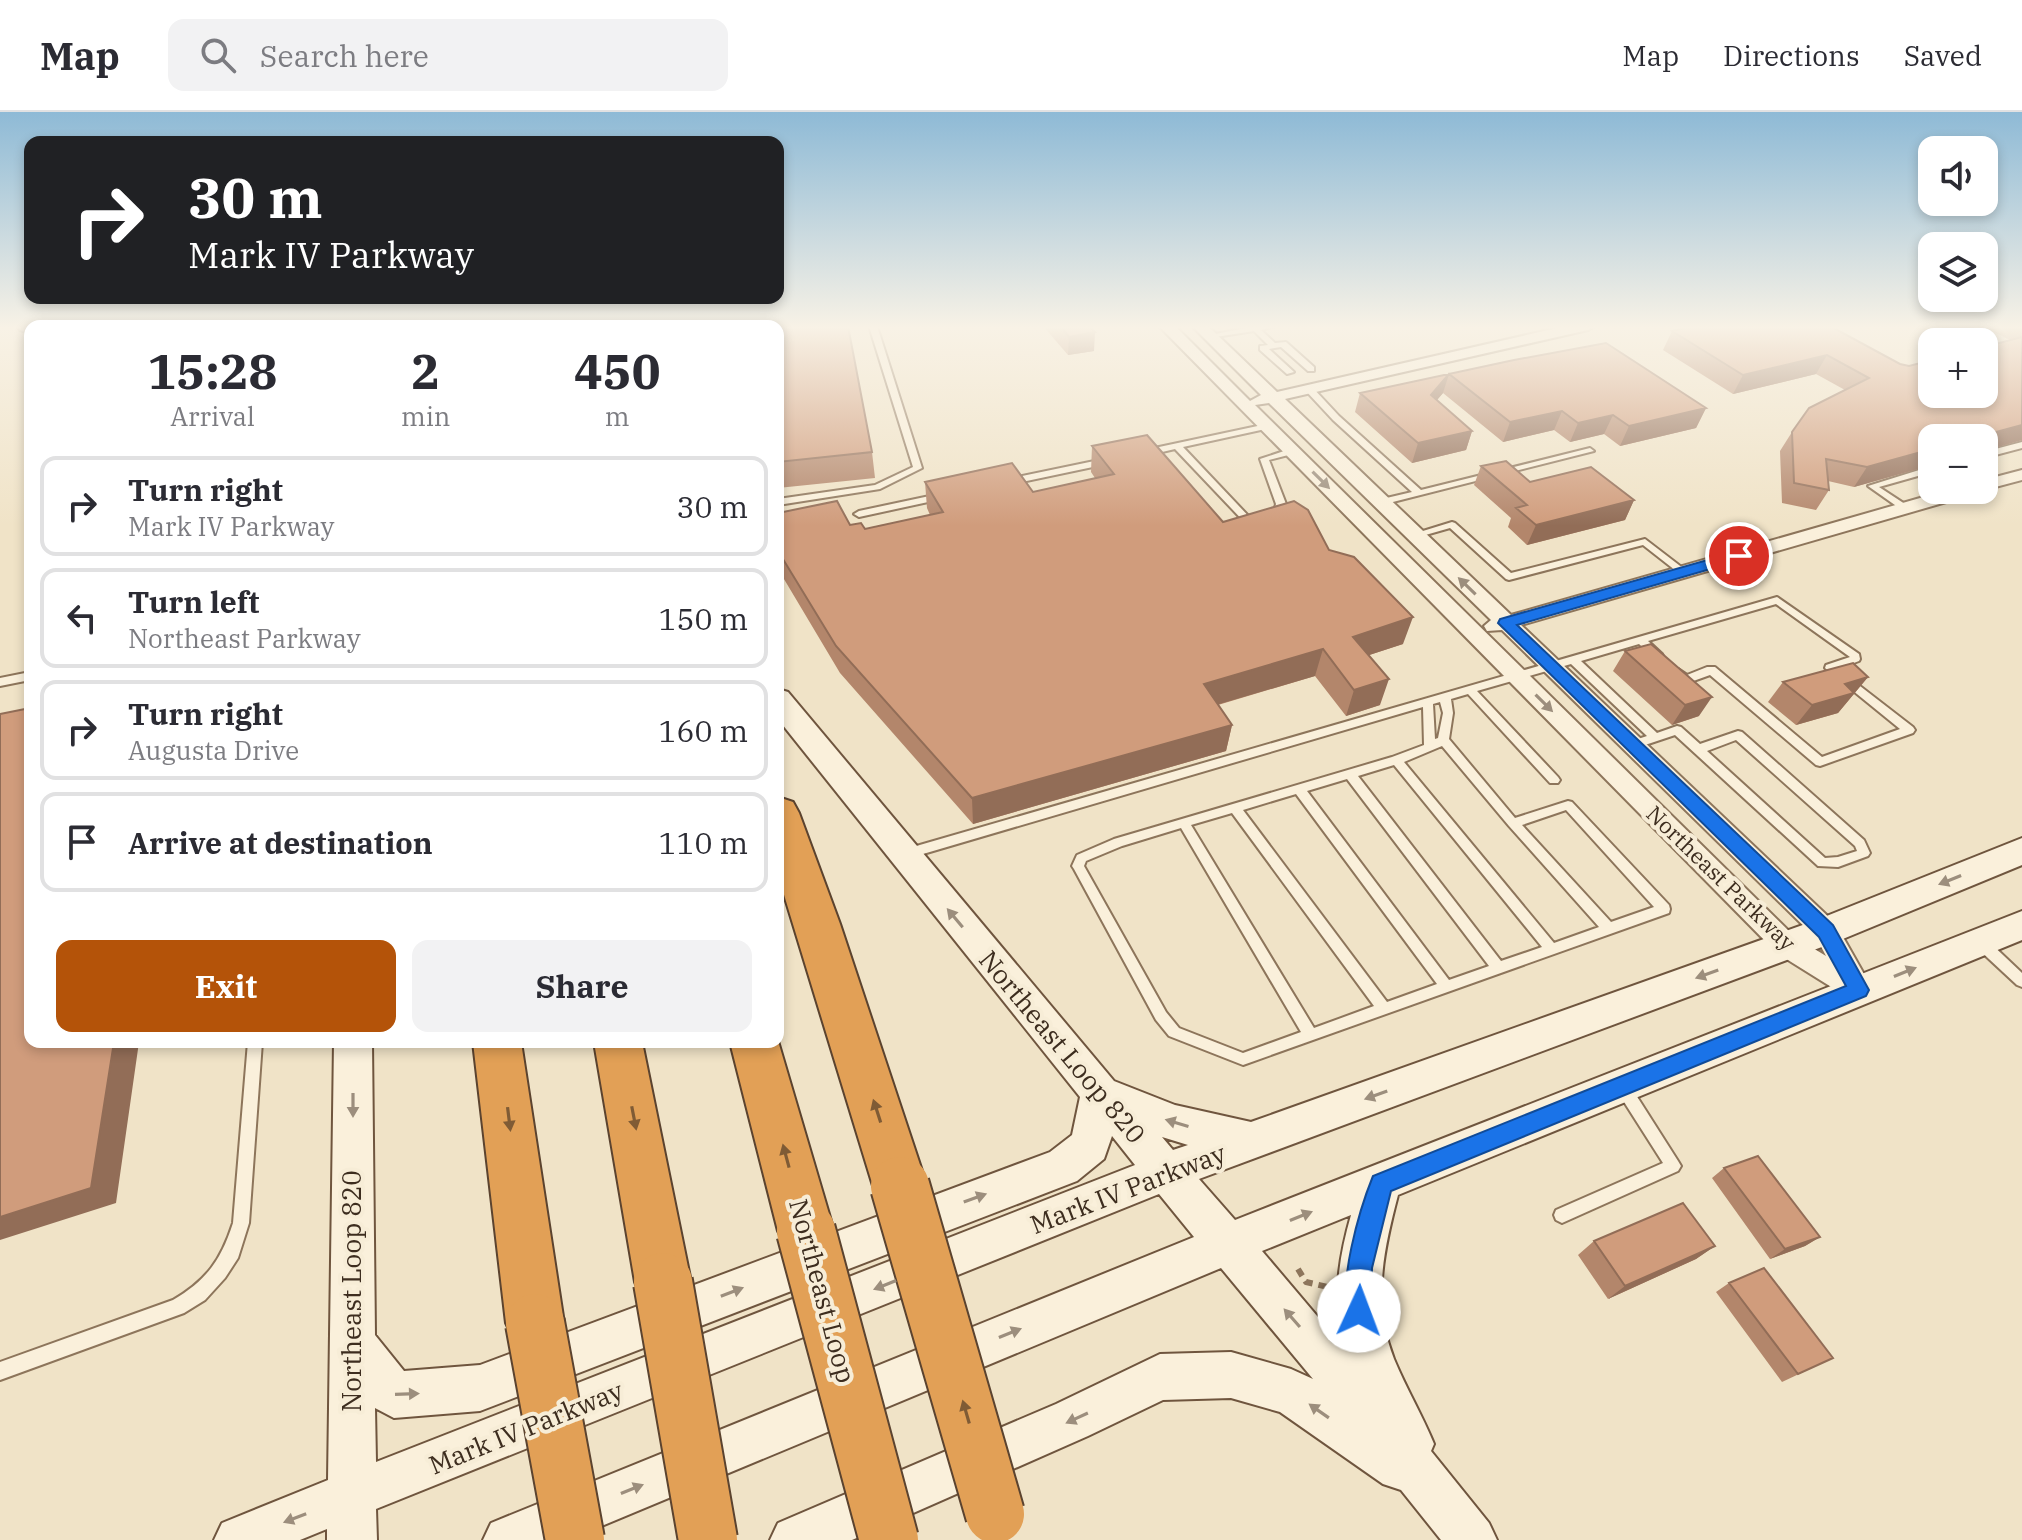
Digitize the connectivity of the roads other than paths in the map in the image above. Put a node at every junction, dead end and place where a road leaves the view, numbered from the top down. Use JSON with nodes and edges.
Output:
{"nodes":[{"id":1,"x":894,"y":393,"type":"edge"},
{"id":2,"x":1233,"y":393,"type":"edge"},
{"id":3,"x":1267,"y":393,"type":"edge"},
{"id":4,"x":1294,"y":393,"type":"edge"},
{"id":5,"x":1312,"y":393,"type":"edge"},
{"id":6,"x":1272,"y":398,"type":"junction"},
{"id":7,"x":1245,"y":404,"type":"junction"},
{"id":8,"x":1267,"y":426,"type":"junction"},
{"id":9,"x":2022,"y":445,"type":"edge"},
{"id":10,"x":1177,"y":446,"type":"junction"},
{"id":11,"x":1293,"y":451,"type":"junction"},
{"id":12,"x":1590,"y":451,"type":"dead end"},
{"id":13,"x":1998,"y":451,"type":"edge"},
{"id":14,"x":1131,"y":456,"type":"edge"},
{"id":15,"x":1116,"y":459,"type":"edge"},
{"id":16,"x":1918,"y":473,"type":"edge"},
{"id":17,"x":2022,"y":475,"type":"edge"},
{"id":18,"x":1998,"y":481,"type":"edge"},
{"id":19,"x":1001,"y":483,"type":"edge"},
{"id":20,"x":1418,"y":492,"type":"junction"},
{"id":21,"x":944,"y":496,"type":"edge"},
{"id":22,"x":784,"y":501,"type":"edge"},
{"id":23,"x":1381,"y":502,"type":"junction"},
{"id":24,"x":1919,"y":504,"type":"edge"},
{"id":25,"x":1905,"y":508,"type":"junction"},
{"id":26,"x":859,"y":514,"type":"dead end"},
{"id":27,"x":1415,"y":535,"type":"junction"},
{"id":28,"x":1683,"y":572,"type":"junction"},
{"id":29,"x":1506,"y":623,"type":"junction"},
{"id":30,"x":1474,"y":632,"type":"junction"},
{"id":31,"x":1642,"y":641,"type":"junction"},
{"id":32,"x":1575,"y":661,"type":"junction"},
{"id":33,"x":1553,"y":667,"type":"junction"},
{"id":34,"x":24,"y":677,"type":"edge"},
{"id":35,"x":1518,"y":677,"type":"junction"},
{"id":36,"x":0,"y":682,"type":"edge"},
{"id":37,"x":1470,"y":690,"type":"junction"},
{"id":38,"x":1445,"y":698,"type":"junction"},
{"id":39,"x":1428,"y":703,"type":"junction"},
{"id":40,"x":784,"y":706,"type":"edge"},
{"id":41,"x":1655,"y":737,"type":"junction"},
{"id":42,"x":1443,"y":740,"type":"junction"},
{"id":43,"x":1633,"y":745,"type":"junction"},
{"id":44,"x":1430,"y":747,"type":"junction"},
{"id":45,"x":1699,"y":749,"type":"junction"},
{"id":46,"x":1396,"y":760,"type":"junction"},
{"id":47,"x":1350,"y":774,"type":"junction"},
{"id":48,"x":1554,"y":780,"type":"dead end"},
{"id":49,"x":1299,"y":789,"type":"junction"},
{"id":50,"x":1235,"y":808,"type":"junction"},
{"id":51,"x":1184,"y":823,"type":"junction"},
{"id":52,"x":1513,"y":823,"type":"junction"},
{"id":53,"x":784,"y":830,"type":"edge"},
{"id":54,"x":2022,"y":851,"type":"edge"},
{"id":55,"x":903,"y":855,"type":"junction"},
{"id":56,"x":2022,"y":925,"type":"edge"},
{"id":57,"x":1609,"y":929,"type":"junction"},
{"id":58,"x":1826,"y":931,"type":"junction"},
{"id":59,"x":1980,"y":942,"type":"junction"},
{"id":60,"x":1786,"y":945,"type":"junction"},
{"id":61,"x":1552,"y":950,"type":"junction"},
{"id":62,"x":1499,"y":969,"type":"junction"},
{"id":63,"x":2022,"y":981,"type":"edge"},
{"id":64,"x":1447,"y":987,"type":"junction"},
{"id":65,"x":1859,"y":990,"type":"junction"},
{"id":66,"x":1385,"y":1010,"type":"junction"},
{"id":67,"x":1311,"y":1036,"type":"junction"},
{"id":68,"x":255,"y":1048,"type":"edge"},
{"id":69,"x":353,"y":1048,"type":"edge"},
{"id":70,"x":498,"y":1048,"type":"edge"},
{"id":71,"x":619,"y":1048,"type":"edge"},
{"id":72,"x":756,"y":1048,"type":"edge"},
{"id":73,"x":1622,"y":1086,"type":"junction"},
{"id":74,"x":1100,"y":1093,"type":"junction"},
{"id":75,"x":1252,"y":1141,"type":"junction"},
{"id":76,"x":1166,"y":1172,"type":"junction"},
{"id":77,"x":1381,"y":1184,"type":"junction"},
{"id":78,"x":1562,"y":1215,"type":"dead end"},
{"id":79,"x":1228,"y":1244,"type":"junction"},
{"id":80,"x":353,"y":1344,"type":"junction"},
{"id":81,"x":0,"y":1371,"type":"edge"},
{"id":82,"x":1429,"y":1487,"type":"junction"},
{"id":83,"x":352,"y":1518,"type":"edge"},
{"id":84,"x":998,"y":1527,"type":"edge"},
{"id":85,"x":239,"y":1540,"type":"edge"},
{"id":86,"x":508,"y":1540,"type":"edge"},
{"id":87,"x":575,"y":1540,"type":"edge"},
{"id":88,"x":708,"y":1540,"type":"edge"},
{"id":89,"x":795,"y":1540,"type":"edge"},
{"id":90,"x":889,"y":1540,"type":"edge"},
{"id":91,"x":1472,"y":1540,"type":"edge"}],
"edges":[{"from":1,"to":22,"type":"lane"},
{"from":2,"to":7,"type":"street","name":"Northeast Parkway"},
{"from":3,"to":6,"type":"street","name":"Northeast Parkway"},
{"from":4,"to":6,"type":"street"},
{"from":5,"to":20,"type":"lane"},
{"from":6,"to":7,"type":"street"},
{"from":6,"to":23,"type":"street","name":"Northeast Parkway"},
{"from":7,"to":8,"type":"street","name":"Northeast Parkway"},
{"from":8,"to":10,"type":"lane"},
{"from":8,"to":11,"type":"street","name":"Northeast Parkway"},
{"from":9,"to":13,"type":"lane"},
{"from":10,"to":11,"type":"lane"},
{"from":10,"to":14,"type":"lane"},
{"from":11,"to":30,"type":"street","name":"Northeast Parkway","one_way":true},
{"from":12,"to":20,"type":"lane"},
{"from":15,"to":19,"type":"lane"},
{"from":16,"to":25,"type":"lane"},
{"from":17,"to":18,"type":"street"},
{"from":20,"to":23,"type":"lane"},
{"from":21,"to":26,"type":"lane"},
{"from":23,"to":27,"type":"street","name":"Northeast Parkway"},
{"from":24,"to":25,"type":"street"},
{"from":25,"to":28,"type":"street"},
{"from":27,"to":28,"type":"lane"},
{"from":29,"to":27,"type":"street","name":"Northeast Parkway","one_way":true},
{"from":28,"to":29,"type":"street"},
{"from":29,"to":30,"type":"street"},
{"from":29,"to":33,"type":"street","name":"Northeast Parkway"},
{"from":30,"to":35,"type":"street","name":"Northeast Parkway"},
{"from":31,"to":31,"type":"lane"},
{"from":31,"to":32,"type":"lane"},
{"from":32,"to":33,"type":"lane"},
{"from":32,"to":41,"type":"lane"},
{"from":33,"to":35,"type":"lane"},
{"from":33,"to":43,"type":"street","name":"Northeast Parkway"},
{"from":34,"to":36,"type":"lane"},
{"from":35,"to":37,"type":"lane"},
{"from":35,"to":60,"type":"street","name":"Northeast Parkway","one_way":true},
{"from":37,"to":38,"type":"lane"},
{"from":37,"to":48,"type":"lane"},
{"from":38,"to":39,"type":"lane"},
{"from":38,"to":42,"type":"lane"},
{"from":39,"to":44,"type":"lane"},
{"from":39,"to":55,"type":"lane"},
{"from":40,"to":55,"type":"main road","name":"Northeast Loop 820"},
{"from":41,"to":43,"type":"lane"},
{"from":41,"to":45,"type":"lane"},
{"from":42,"to":44,"type":"lane"},
{"from":42,"to":52,"type":"lane"},
{"from":43,"to":58,"type":"street","name":"Northeast Parkway"},
{"from":44,"to":46,"type":"lane"},
{"from":45,"to":45,"type":"lane"},
{"from":46,"to":47,"type":"lane"},
{"from":46,"to":61,"type":"lane"},
{"from":47,"to":49,"type":"lane"},
{"from":47,"to":62,"type":"lane"},
{"from":49,"to":50,"type":"lane"},
{"from":49,"to":64,"type":"lane"},
{"from":50,"to":51,"type":"lane"},
{"from":50,"to":66,"type":"lane"},
{"from":51,"to":67,"type":"lane"},
{"from":51,"to":67,"type":"lane"},
{"from":52,"to":57,"type":"lane"},
{"from":52,"to":57,"type":"lane"},
{"from":84,"to":53,"type":"highway","one_way":true,"bridge":true},
{"from":54,"to":58,"type":"main road","name":"Mark IV Parkway","one_way":true},
{"from":74,"to":55,"type":"main road","name":"Northeast Loop 820","one_way":true},
{"from":56,"to":59,"type":"main road"},
{"from":57,"to":61,"type":"lane"},
{"from":58,"to":60,"type":"main road","name":"Mark IV Parkway"},
{"from":58,"to":65,"type":"street","name":"Northeast Parkway"},
{"from":59,"to":63,"type":"lane"},
{"from":65,"to":59,"type":"main road","one_way":true},
{"from":60,"to":65,"type":"street","name":"Northeast Parkway"},
{"from":60,"to":75,"type":"main road","name":"Mark IV Parkway","one_way":true},
{"from":61,"to":62,"type":"lane"},
{"from":62,"to":64,"type":"lane"},
{"from":64,"to":66,"type":"lane"},
{"from":65,"to":73,"type":"main road"},
{"from":66,"to":67,"type":"lane"},
{"from":68,"to":81,"type":"lane"},
{"from":69,"to":80,"type":"main road","name":"Northeast Loop 820","one_way":true},
{"from":70,"to":87,"type":"highway","one_way":true,"bridge":true},
{"from":71,"to":88,"type":"highway","one_way":true,"bridge":true},
{"from":90,"to":72,"type":"highway","name":"Northeast Loop","one_way":true,"bridge":true},
{"from":73,"to":77,"type":"main road"},
{"from":73,"to":78,"type":"lane"},
{"from":75,"to":74,"type":"main road","one_way":true},
{"from":74,"to":76,"type":"main road","name":"Northeast Loop 820"},
{"from":80,"to":74,"type":"main road","one_way":true},
{"from":75,"to":76,"type":"main road","name":"Mark IV Parkway"},
{"from":76,"to":79,"type":"main road","name":"Northeast Loop 820"},
{"from":76,"to":83,"type":"main road","name":"Mark IV Parkway","one_way":true},
{"from":79,"to":77,"type":"main road","one_way":true},
{"from":77,"to":82,"type":"main road"},
{"from":82,"to":79,"type":"main road","name":"Northeast Loop 820","one_way":true},
{"from":86,"to":79,"type":"main road","one_way":true},
{"from":80,"to":83,"type":"main road","name":"Northeast Loop 820"},
{"from":82,"to":89,"type":"main road","one_way":true},
{"from":82,"to":91,"type":"main road","name":"Northeast Loop 820"},
{"from":83,"to":85,"type":"main road","name":"Mark IV Parkway","one_way":true}]}
